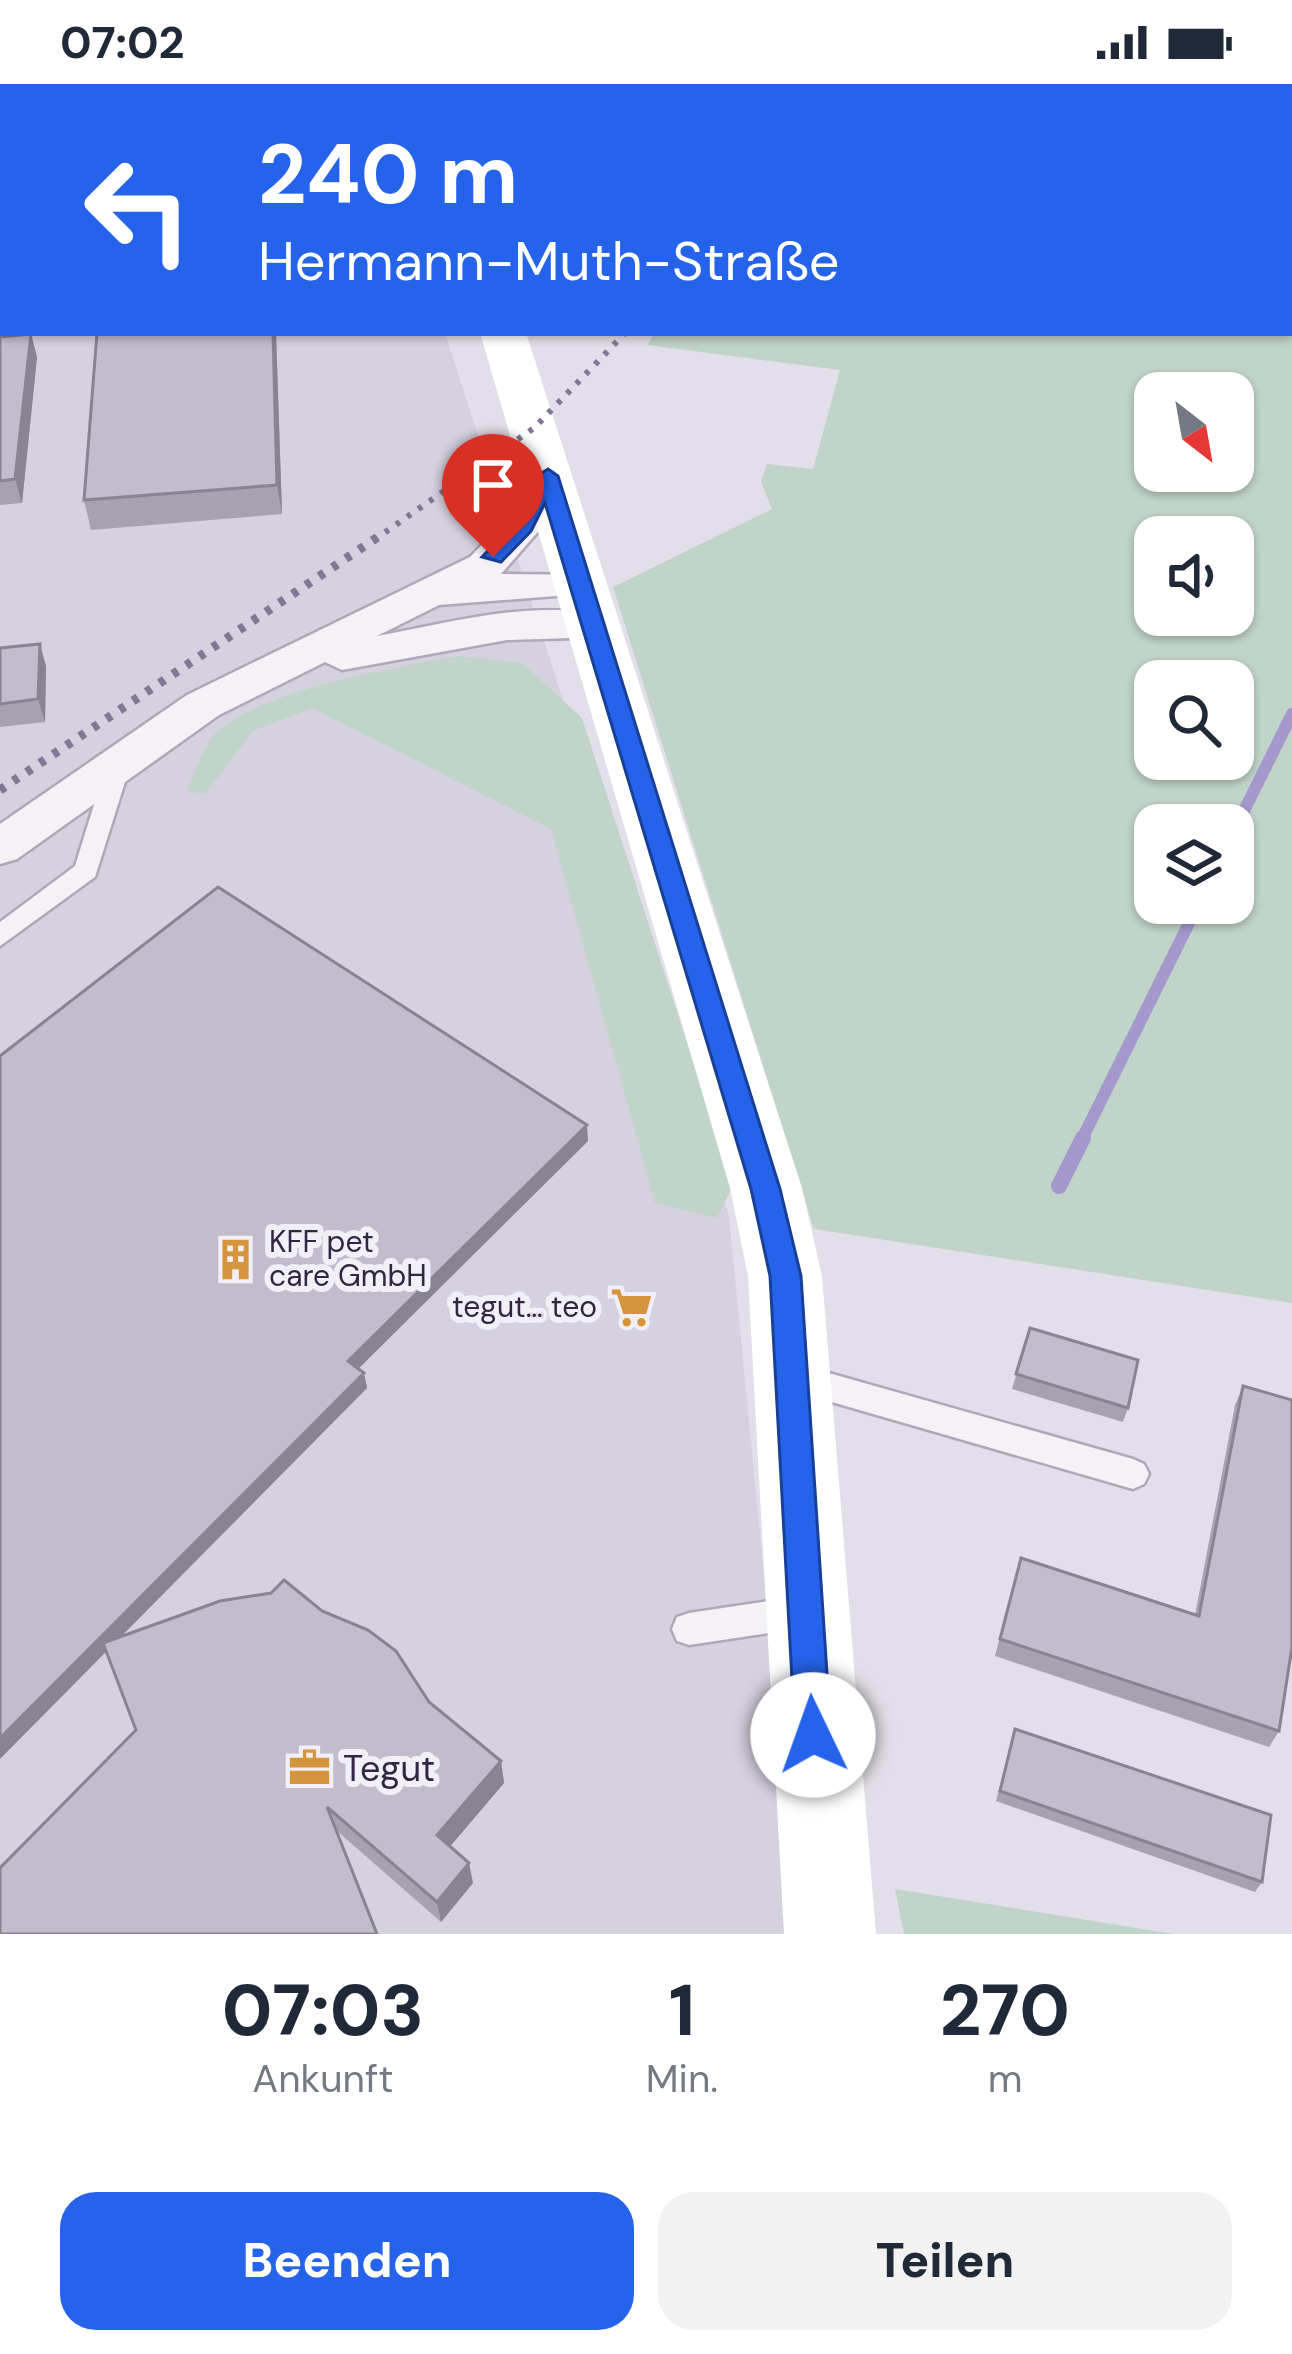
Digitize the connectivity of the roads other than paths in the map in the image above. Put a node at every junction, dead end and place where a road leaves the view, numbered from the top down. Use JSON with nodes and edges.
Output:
{"nodes":[{"id":1,"x":504,"y":336,"type":"edge"},
{"id":2,"x":548,"y":476,"type":"junction"},
{"id":3,"x":410,"y":602,"type":"junction"},
{"id":4,"x":586,"y":606,"type":"junction"},
{"id":5,"x":271,"y":670,"type":"junction"},
{"id":6,"x":119,"y":763,"type":"junction"},
{"id":7,"x":0,"y":847,"type":"edge"},
{"id":8,"x":0,"y":936,"type":"edge"},
{"id":9,"x":793,"y":1377,"type":"junction"},
{"id":10,"x":1133,"y":1474,"type":"dead end"},
{"id":11,"x":806,"y":1612,"type":"junction"},
{"id":12,"x":688,"y":1629,"type":"dead end"},
{"id":13,"x":830,"y":1934,"type":"edge"}],
"edges":[{"from":1,"to":2,"type":"street"},
{"from":2,"to":3,"type":"street"},
{"from":2,"to":4,"type":"street"},
{"from":3,"to":4,"type":"street"},
{"from":3,"to":5,"type":"street"},
{"from":4,"to":5,"type":"street"},
{"from":4,"to":9,"type":"street"},
{"from":5,"to":6,"type":"street"},
{"from":6,"to":7,"type":"street"},
{"from":6,"to":8,"type":"lane"},
{"from":9,"to":10,"type":"lane"},
{"from":9,"to":11,"type":"street"},
{"from":11,"to":12,"type":"lane"},
{"from":11,"to":13,"type":"street"}]}
